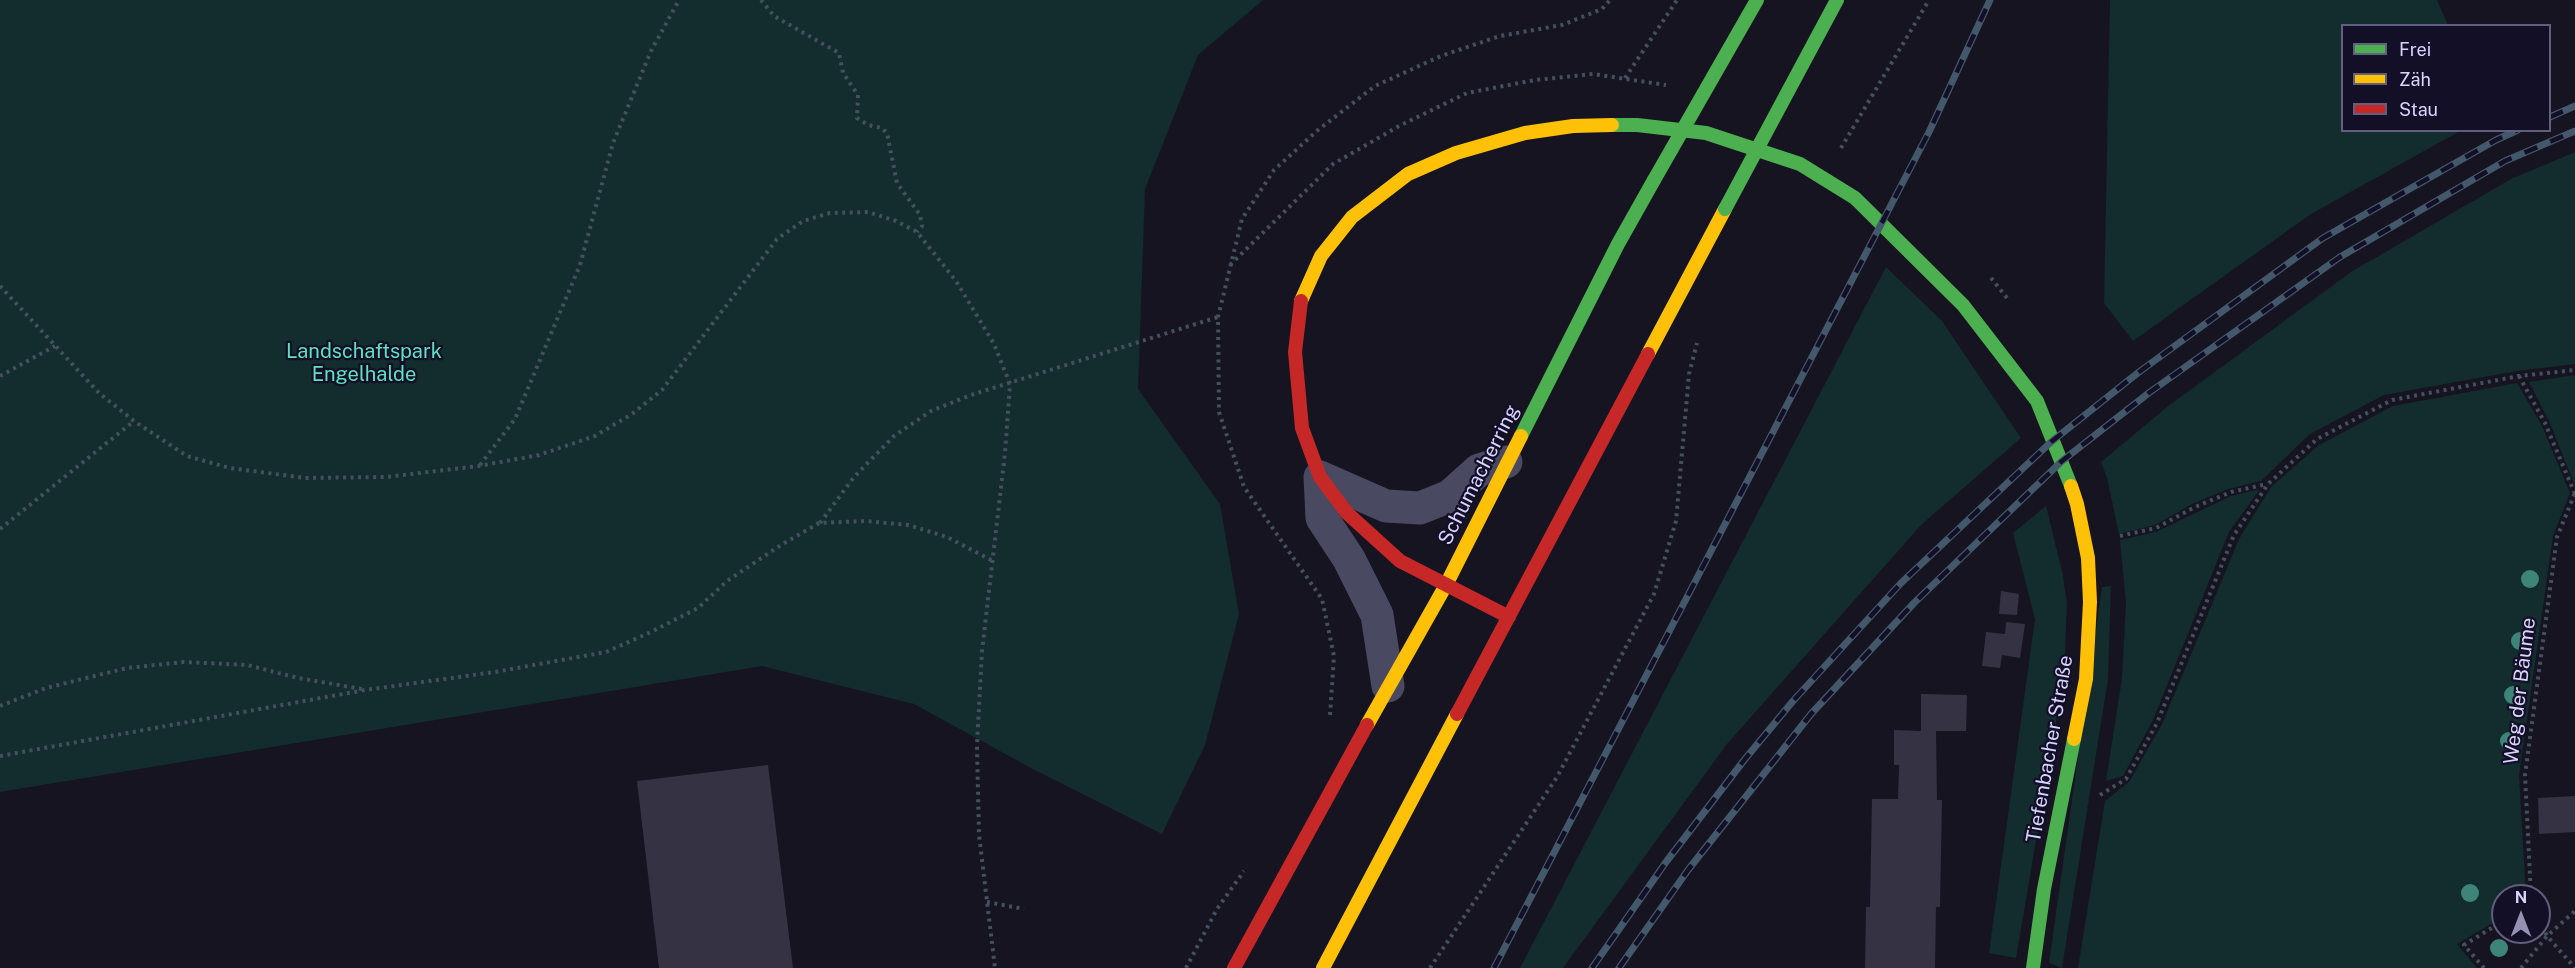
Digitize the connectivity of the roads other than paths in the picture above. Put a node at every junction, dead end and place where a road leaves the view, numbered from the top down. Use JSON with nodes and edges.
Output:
{"nodes":[{"id":1,"x":1757,"y":0,"type":"edge"},
{"id":2,"x":1837,"y":0,"type":"edge"},
{"id":3,"x":1506,"y":462,"type":"junction"},
{"id":4,"x":1320,"y":477,"type":"junction"},
{"id":5,"x":1446,"y":585,"type":"junction"},
{"id":6,"x":1509,"y":617,"type":"junction"},
{"id":7,"x":1388,"y":686,"type":"junction"},
{"id":8,"x":1234,"y":968,"type":"edge"},
{"id":9,"x":1323,"y":968,"type":"edge"},
{"id":10,"x":2032,"y":968,"type":"edge"}],
"edges":[{"from":1,"to":3,"type":"main road","name":"Schumacherring","bridge":true},
{"from":2,"to":6,"type":"main road","bridge":true},
{"from":3,"to":4,"type":"street"},
{"from":3,"to":5,"type":"main road","name":"Schumacherring"},
{"from":4,"to":5,"type":"main road","name":"Tiefenbacher Straße"},
{"from":4,"to":7,"type":"street"},
{"from":4,"to":10,"type":"main road","name":"Tiefenbacher Straße"},
{"from":5,"to":6,"type":"main road","name":"Tiefenbacher Straße"},
{"from":5,"to":7,"type":"main road","name":"Schumacherring"},
{"from":6,"to":9,"type":"main road"},
{"from":7,"to":8,"type":"main road","name":"Schumacherring"}]}
